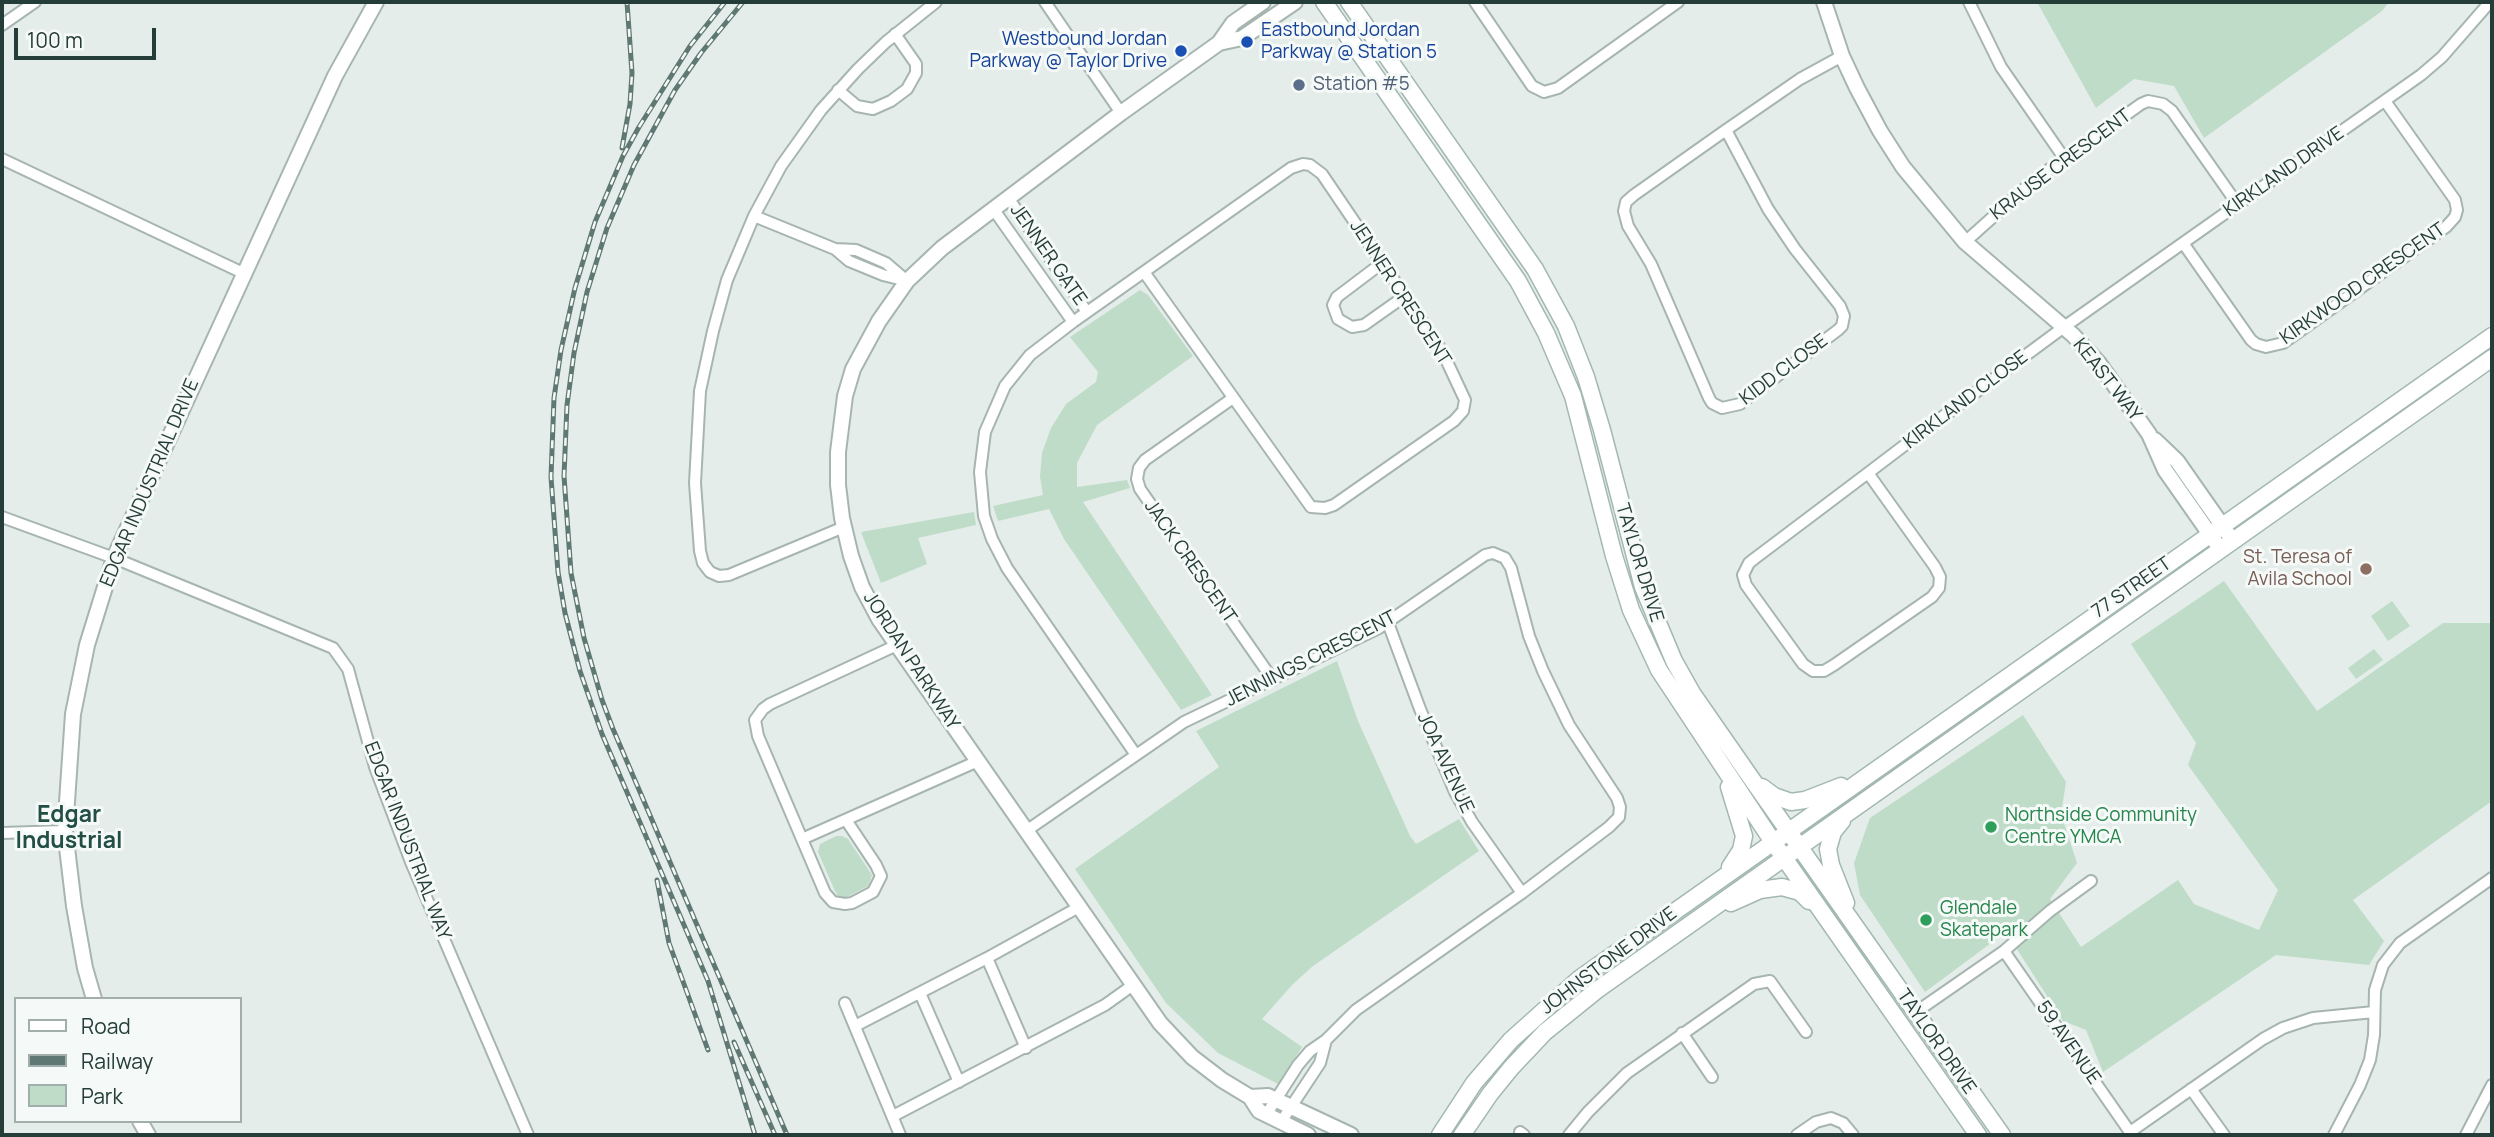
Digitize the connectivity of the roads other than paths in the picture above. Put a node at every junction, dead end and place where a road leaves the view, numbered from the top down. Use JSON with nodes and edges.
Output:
{"nodes":[{"id":1,"x":35,"y":2,"type":"edge"},
{"id":2,"x":376,"y":2,"type":"edge"},
{"id":3,"x":936,"y":2,"type":"edge"},
{"id":4,"x":1045,"y":2,"type":"edge"},
{"id":5,"x":1263,"y":2,"type":"edge"},
{"id":6,"x":1295,"y":2,"type":"edge"},
{"id":7,"x":1324,"y":2,"type":"edge"},
{"id":8,"x":1349,"y":2,"type":"edge"},
{"id":9,"x":1475,"y":2,"type":"edge"},
{"id":10,"x":1678,"y":2,"type":"edge"},
{"id":11,"x":1824,"y":2,"type":"edge"},
{"id":12,"x":1969,"y":2,"type":"edge"},
{"id":13,"x":2490,"y":2,"type":"edge"},
{"id":14,"x":2,"y":25,"type":"edge"},
{"id":15,"x":895,"y":34,"type":"junction"},
{"id":16,"x":1219,"y":43,"type":"junction"},
{"id":17,"x":1842,"y":56,"type":"junction"},
{"id":18,"x":838,"y":90,"type":"junction"},
{"id":19,"x":2385,"y":101,"type":"junction"},
{"id":20,"x":1121,"y":113,"type":"junction"},
{"id":21,"x":1726,"y":130,"type":"junction"},
{"id":22,"x":2064,"y":158,"type":"junction"},
{"id":23,"x":2,"y":159,"type":"edge"},
{"id":24,"x":1009,"y":199,"type":"junction"},
{"id":25,"x":2238,"y":205,"type":"junction"},
{"id":26,"x":994,"y":209,"type":"junction"},
{"id":27,"x":754,"y":216,"type":"junction"},
{"id":28,"x":1965,"y":242,"type":"junction"},
{"id":29,"x":2183,"y":243,"type":"junction"},
{"id":30,"x":1382,"y":264,"type":"junction"},
{"id":31,"x":1144,"y":272,"type":"junction"},
{"id":32,"x":243,"y":273,"type":"junction"},
{"id":33,"x":907,"y":281,"type":"junction"},
{"id":34,"x":1405,"y":296,"type":"junction"},
{"id":35,"x":1087,"y":312,"type":"junction"},
{"id":36,"x":1073,"y":321,"type":"junction"},
{"id":37,"x":2064,"y":327,"type":"junction"},
{"id":38,"x":2492,"y":336,"type":"edge"},
{"id":39,"x":2492,"y":358,"type":"edge"},
{"id":40,"x":1233,"y":398,"type":"junction"},
{"id":41,"x":1868,"y":473,"type":"junction"},
{"id":42,"x":2,"y":517,"type":"edge"},
{"id":43,"x":844,"y":527,"type":"junction"},
{"id":44,"x":2215,"y":529,"type":"junction"},
{"id":45,"x":2227,"y":545,"type":"junction"},
{"id":46,"x":114,"y":558,"type":"junction"},
{"id":47,"x":1388,"y":623,"type":"junction"},
{"id":48,"x":897,"y":645,"type":"junction"},
{"id":49,"x":1273,"y":680,"type":"junction"},
{"id":50,"x":1136,"y":755,"type":"junction"},
{"id":51,"x":978,"y":761,"type":"junction"},
{"id":52,"x":1722,"y":765,"type":"junction"},
{"id":53,"x":1873,"y":773,"type":"junction"},
{"id":54,"x":1751,"y":778,"type":"junction"},
{"id":55,"x":1863,"y":801,"type":"junction"},
{"id":56,"x":846,"y":820,"type":"junction"},
{"id":57,"x":65,"y":831,"type":"junction"},
{"id":58,"x":1026,"y":831,"type":"junction"},
{"id":59,"x":1789,"y":831,"type":"junction"},
{"id":60,"x":2,"y":833,"type":"edge"},
{"id":61,"x":802,"y":839,"type":"junction"},
{"id":62,"x":1773,"y":842,"type":"junction"},
{"id":63,"x":1799,"y":846,"type":"junction"},
{"id":64,"x":1783,"y":857,"type":"junction"},
{"id":65,"x":2492,"y":878,"type":"edge"},
{"id":66,"x":1720,"y":880,"type":"junction"},
{"id":67,"x":2091,"y":881,"type":"dead end"},
{"id":68,"x":1522,"y":893,"type":"junction"},
{"id":69,"x":1079,"y":907,"type":"junction"},
{"id":70,"x":1820,"y":909,"type":"junction"},
{"id":71,"x":1694,"y":921,"type":"junction"},
{"id":72,"x":1857,"y":932,"type":"junction"},
{"id":73,"x":2004,"y":951,"type":"junction"},
{"id":74,"x":987,"y":958,"type":"junction"},
{"id":75,"x":1133,"y":985,"type":"junction"},
{"id":76,"x":920,"y":993,"type":"junction"},
{"id":77,"x":93,"y":997,"type":"edge"},
{"id":78,"x":845,"y":1003,"type":"dead end"},
{"id":79,"x":1916,"y":1012,"type":"junction"},
{"id":80,"x":2374,"y":1012,"type":"junction"},
{"id":81,"x":855,"y":1026,"type":"junction"},
{"id":82,"x":1805,"y":1032,"type":"dead end"},
{"id":83,"x":1682,"y":1033,"type":"junction"},
{"id":84,"x":1326,"y":1041,"type":"junction"},
{"id":85,"x":1026,"y":1048,"type":"junction"},
{"id":86,"x":1712,"y":1077,"type":"dead end"},
{"id":87,"x":960,"y":1082,"type":"junction"},
{"id":88,"x":2492,"y":1085,"type":"edge"},
{"id":89,"x":2192,"y":1089,"type":"junction"},
{"id":90,"x":1250,"y":1097,"type":"junction"},
{"id":91,"x":1275,"y":1099,"type":"junction"},
{"id":92,"x":1290,"y":1107,"type":"junction"},
{"id":93,"x":1266,"y":1115,"type":"junction"},
{"id":94,"x":893,"y":1116,"type":"junction"},
{"id":95,"x":1281,"y":1122,"type":"junction"},
{"id":96,"x":2131,"y":1134,"type":"edge"},
{"id":97,"x":528,"y":1135,"type":"edge"},
{"id":98,"x":900,"y":1135,"type":"edge"},
{"id":99,"x":1308,"y":1135,"type":"edge"},
{"id":100,"x":1351,"y":1135,"type":"edge"},
{"id":101,"x":1440,"y":1135,"type":"edge"},
{"id":102,"x":1461,"y":1135,"type":"edge"},
{"id":103,"x":1569,"y":1135,"type":"edge"},
{"id":104,"x":1797,"y":1135,"type":"edge"},
{"id":105,"x":1853,"y":1135,"type":"edge"},
{"id":106,"x":1978,"y":1135,"type":"edge"},
{"id":107,"x":2002,"y":1135,"type":"edge"},
{"id":108,"x":2224,"y":1135,"type":"edge"},
{"id":109,"x":2334,"y":1135,"type":"edge"},
{"id":110,"x":2466,"y":1135,"type":"edge"}],
"edges":[{"from":1,"to":14,"type":"street"},
{"from":2,"to":32,"type":"street","name":"EDGAR INDUSTRIAL DRIVE"},
{"from":3,"to":15,"type":"street"},
{"from":4,"to":20,"type":"street"},
{"from":5,"to":16,"type":"street","name":"JORDAN PARKWAY"},
{"from":6,"to":16,"type":"street","name":"JORDAN PARKWAY"},
{"from":7,"to":52,"type":"main road","name":"TAYLOR DRIVE"},
{"from":8,"to":54,"type":"main road","name":"TAYLOR DRIVE"},
{"from":9,"to":10,"type":"street"},
{"from":11,"to":17,"type":"street","name":"KEAST WAY"},
{"from":12,"to":22,"type":"street"},
{"from":13,"to":19,"type":"street","name":"KIRKLAND DRIVE"},
{"from":15,"to":18,"type":"street"},
{"from":15,"to":18,"type":"street"},
{"from":16,"to":20,"type":"street","name":"JORDAN PARKWAY"},
{"from":17,"to":21,"type":"street","name":"KIDD CLOSE"},
{"from":17,"to":28,"type":"street","name":"KEAST WAY"},
{"from":18,"to":27,"type":"street"},
{"from":19,"to":25,"type":"street","name":"KIRKLAND DRIVE"},
{"from":19,"to":29,"type":"street","name":"KIRKWOOD CRESCENT"},
{"from":20,"to":24,"type":"street","name":"JORDAN PARKWAY"},
{"from":21,"to":21,"type":"street","name":"KIDD CLOSE"},
{"from":22,"to":25,"type":"street","name":"KRAUSE CRESCENT"},
{"from":22,"to":28,"type":"street","name":"KRAUSE CRESCENT"},
{"from":23,"to":32,"type":"street"},
{"from":24,"to":26,"type":"street","name":"JORDAN PARKWAY"},
{"from":24,"to":35,"type":"street","name":"JENNER GATE"},
{"from":25,"to":29,"type":"street","name":"KIRKLAND DRIVE"},
{"from":26,"to":33,"type":"street","name":"JORDAN PARKWAY"},
{"from":26,"to":36,"type":"street","name":"JENNER GATE"},
{"from":27,"to":33,"type":"street"},
{"from":27,"to":43,"type":"street"},
{"from":28,"to":37,"type":"street","name":"KEAST WAY"},
{"from":29,"to":37,"type":"street","name":"KIRKLAND DRIVE"},
{"from":30,"to":31,"type":"street","name":"JENNER CRESCENT"},
{"from":30,"to":34,"type":"street","name":"JENNER CRESCENT"},
{"from":30,"to":34,"type":"street"},
{"from":31,"to":35,"type":"street","name":"JENNER CRESCENT"},
{"from":31,"to":40,"type":"street","name":"JENNER CRESCENT"},
{"from":32,"to":46,"type":"street","name":"EDGAR INDUSTRIAL DRIVE"},
{"from":33,"to":43,"type":"street","name":"JORDAN PARKWAY"},
{"from":34,"to":40,"type":"street","name":"JENNER CRESCENT"},
{"from":35,"to":36,"type":"street","name":"JENNER CRESCENT"},
{"from":36,"to":50,"type":"street","name":"JENNER CRESCENT"},
{"from":37,"to":41,"type":"street","name":"KIRKLAND CLOSE"},
{"from":37,"to":44,"type":"street","name":"KEAST WAY"},
{"from":38,"to":44,"type":"main road","name":"77 STREET"},
{"from":39,"to":45,"type":"main road","name":"77 STREET"},
{"from":40,"to":49,"type":"street","name":"JACK CRESCENT"},
{"from":41,"to":41,"type":"street","name":"KIRKLAND CLOSE"},
{"from":42,"to":46,"type":"street","name":"EDGAR INDUSTRIAL WAY"},
{"from":43,"to":48,"type":"street","name":"JORDAN PARKWAY"},
{"from":44,"to":45,"type":"street","name":"KEAST WAY"},
{"from":44,"to":53,"type":"main road","name":"77 STREET"},
{"from":45,"to":55,"type":"main road","name":"77 STREET"},
{"from":46,"to":57,"type":"street","name":"EDGAR INDUSTRIAL DRIVE"},
{"from":46,"to":97,"type":"street","name":"EDGAR INDUSTRIAL WAY"},
{"from":47,"to":49,"type":"street","name":"JENNINGS CRESCENT"},
{"from":47,"to":68,"type":"street","name":"JOA AVENUE"},
{"from":47,"to":68,"type":"street","name":"JENNINGS CRESCENT"},
{"from":48,"to":51,"type":"street","name":"JORDAN PARKWAY"},
{"from":48,"to":61,"type":"street"},
{"from":49,"to":50,"type":"street","name":"JENNINGS CRESCENT"},
{"from":50,"to":58,"type":"street","name":"JENNINGS CRESCENT"},
{"from":51,"to":56,"type":"street"},
{"from":51,"to":58,"type":"street","name":"JORDAN PARKWAY"},
{"from":52,"to":62,"type":"main road","name":"TAYLOR DRIVE"},
{"from":52,"to":66,"type":"main road"},
{"from":53,"to":54,"type":"main road"},
{"from":53,"to":59,"type":"main road","name":"77 STREET"},
{"from":54,"to":59,"type":"main road","name":"TAYLOR DRIVE"},
{"from":55,"to":63,"type":"main road","name":"77 STREET"},
{"from":55,"to":72,"type":"main road"},
{"from":56,"to":61,"type":"street"},
{"from":56,"to":61,"type":"street"},
{"from":57,"to":60,"type":"street"},
{"from":57,"to":77,"type":"street","name":"EDGAR INDUSTRIAL DRIVE"},
{"from":58,"to":69,"type":"street","name":"JORDAN PARKWAY"},
{"from":59,"to":62,"type":"main road","name":"77 STREET"},
{"from":59,"to":63,"type":"main road","name":"TAYLOR DRIVE"},
{"from":62,"to":64,"type":"main road","name":"TAYLOR DRIVE"},
{"from":62,"to":66,"type":"main road","name":"JOHNSTONE DRIVE"},
{"from":63,"to":64,"type":"main road","name":"77 STREET"},
{"from":63,"to":72,"type":"main road","name":"TAYLOR DRIVE"},
{"from":64,"to":70,"type":"main road","name":"TAYLOR DRIVE"},
{"from":64,"to":71,"type":"main road","name":"JOHNSTONE DRIVE"},
{"from":65,"to":80,"type":"street"},
{"from":66,"to":101,"type":"main road","name":"JOHNSTONE DRIVE"},
{"from":67,"to":73,"type":"street"},
{"from":68,"to":84,"type":"street","name":"JENNINGS CRESCENT"},
{"from":69,"to":74,"type":"street"},
{"from":69,"to":75,"type":"street","name":"JORDAN PARKWAY"},
{"from":70,"to":71,"type":"main road"},
{"from":70,"to":106,"type":"main road","name":"TAYLOR DRIVE"},
{"from":71,"to":102,"type":"main road","name":"JOHNSTONE DRIVE"},
{"from":72,"to":79,"type":"main road","name":"TAYLOR DRIVE"},
{"from":73,"to":79,"type":"street"},
{"from":73,"to":96,"type":"street","name":"59 AVENUE"},
{"from":74,"to":76,"type":"street"},
{"from":74,"to":85,"type":"street"},
{"from":75,"to":85,"type":"street"},
{"from":75,"to":90,"type":"street","name":"JORDAN PARKWAY"},
{"from":76,"to":81,"type":"street"},
{"from":76,"to":87,"type":"street"},
{"from":78,"to":81,"type":"street"},
{"from":79,"to":107,"type":"main road","name":"TAYLOR DRIVE"},
{"from":80,"to":89,"type":"street"},
{"from":80,"to":109,"type":"street"},
{"from":81,"to":94,"type":"street"},
{"from":82,"to":83,"type":"street"},
{"from":83,"to":86,"type":"street"},
{"from":83,"to":103,"type":"street"},
{"from":84,"to":91,"type":"street","name":"JENNINGS CRESCENT"},
{"from":84,"to":92,"type":"street","name":"JENNINGS CRESCENT"},
{"from":85,"to":87,"type":"street"},
{"from":87,"to":94,"type":"street"},
{"from":88,"to":110,"type":"street"},
{"from":89,"to":96,"type":"street"},
{"from":89,"to":108,"type":"street"},
{"from":90,"to":91,"type":"street","name":"JORDAN PARKWAY"},
{"from":90,"to":93,"type":"street","name":"JORDAN PARKWAY"},
{"from":91,"to":92,"type":"street","name":"JORDAN PARKWAY"},
{"from":91,"to":93,"type":"street","name":"JENNINGS CRESCENT"},
{"from":92,"to":95,"type":"street","name":"JENNINGS CRESCENT"},
{"from":92,"to":100,"type":"street","name":"JORDAN PARKWAY"},
{"from":93,"to":95,"type":"street","name":"JORDAN PARKWAY"},
{"from":94,"to":98,"type":"street"},
{"from":95,"to":99,"type":"street","name":"JORDAN PARKWAY"},
{"from":104,"to":105,"type":"street"}]}
